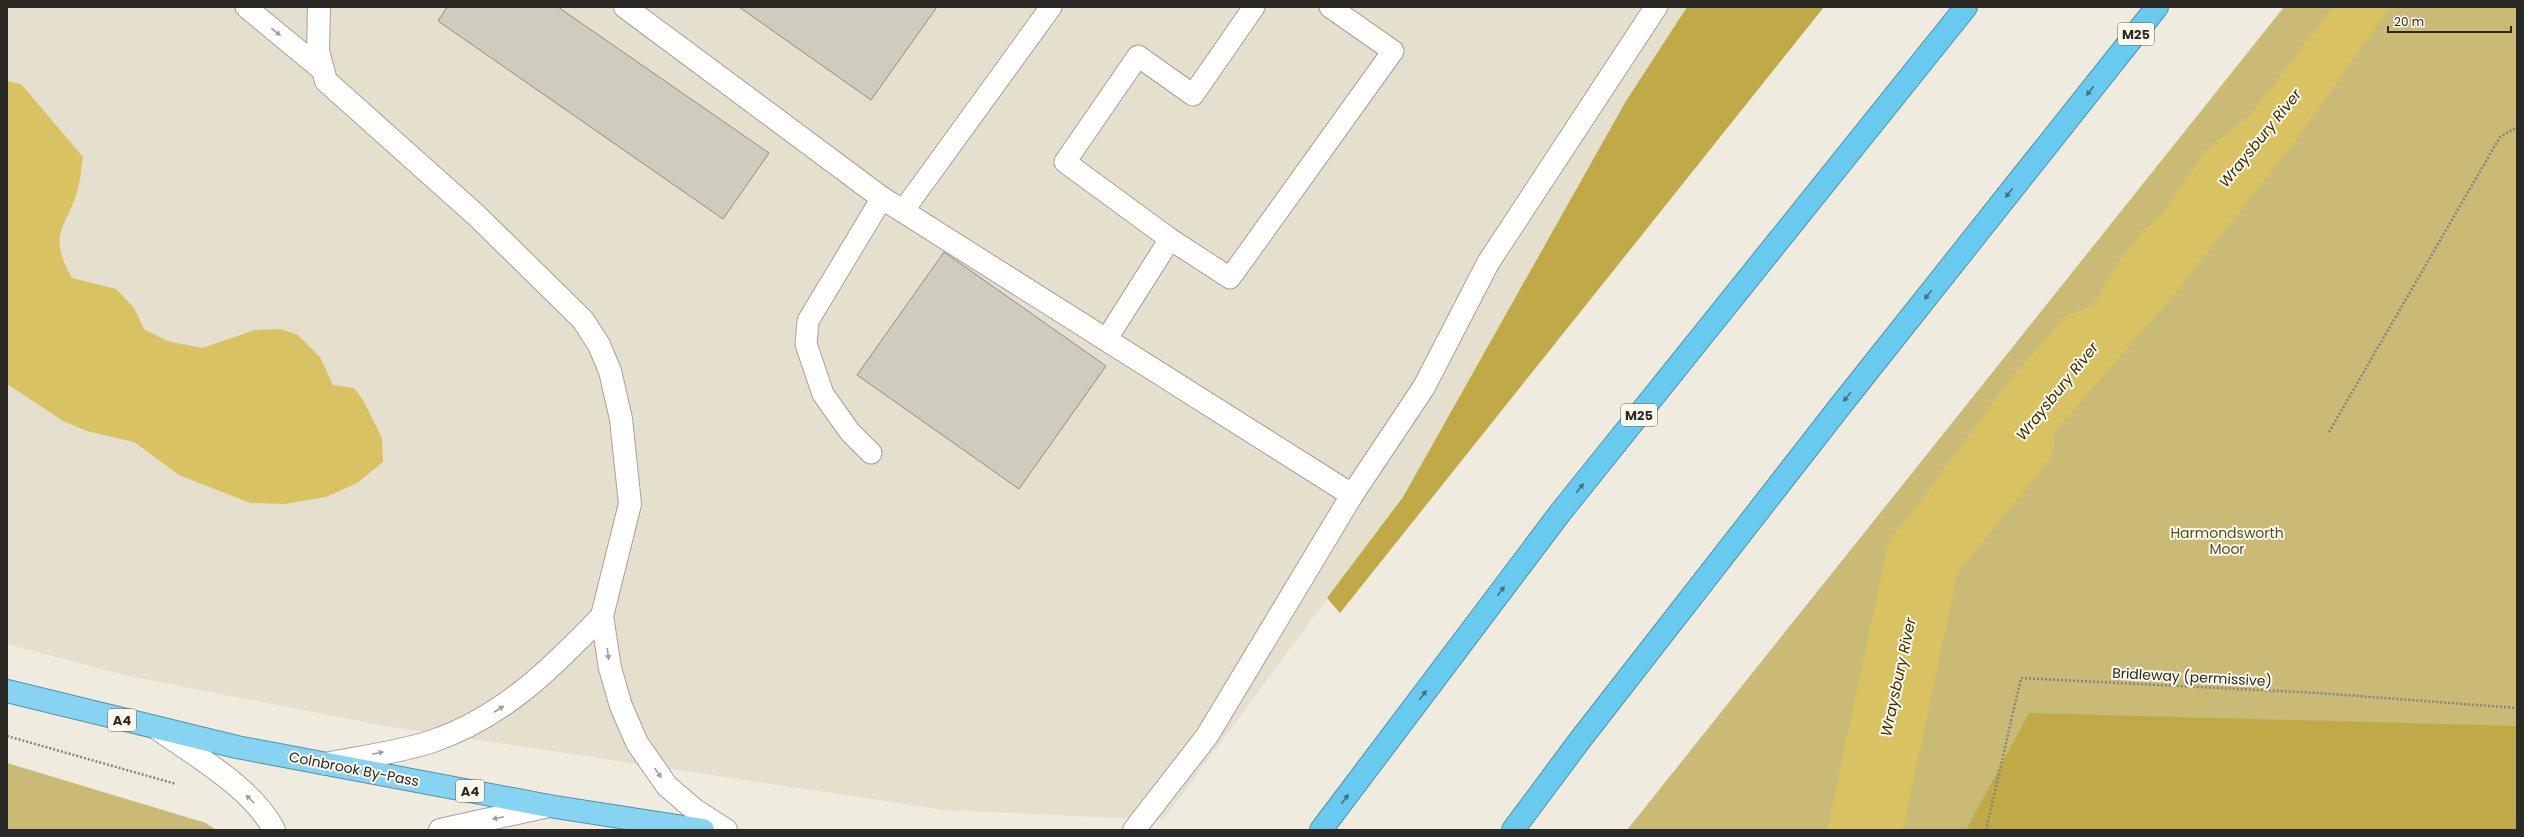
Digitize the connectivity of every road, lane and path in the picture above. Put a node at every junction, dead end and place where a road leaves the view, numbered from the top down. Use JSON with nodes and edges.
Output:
{"nodes":[{"id":1,"x":246,"y":7,"type":"edge"},
{"id":2,"x":319,"y":7,"type":"edge"},
{"id":3,"x":625,"y":7,"type":"edge"},
{"id":4,"x":1051,"y":7,"type":"edge"},
{"id":5,"x":1254,"y":7,"type":"edge"},
{"id":6,"x":1330,"y":7,"type":"edge"},
{"id":7,"x":1656,"y":7,"type":"edge"},
{"id":8,"x":1966,"y":7,"type":"edge"},
{"id":9,"x":2157,"y":7,"type":"edge"},
{"id":10,"x":321,"y":69,"type":"junction"},
{"id":11,"x":2517,"y":127,"type":"edge"},
{"id":12,"x":882,"y":198,"type":"junction"},
{"id":13,"x":903,"y":211,"type":"junction"},
{"id":14,"x":1170,"y":239,"type":"junction"},
{"id":15,"x":1106,"y":340,"type":"junction"},
{"id":16,"x":2329,"y":432,"type":"dead end"},
{"id":17,"x":871,"y":453,"type":"dead end"},
{"id":18,"x":1352,"y":496,"type":"junction"},
{"id":19,"x":602,"y":616,"type":"junction"},
{"id":20,"x":7,"y":692,"type":"edge"},
{"id":21,"x":2517,"y":708,"type":"edge"},
{"id":22,"x":158,"y":729,"type":"junction"},
{"id":23,"x":7,"y":736,"type":"edge"},
{"id":24,"x":326,"y":764,"type":"junction"},
{"id":25,"x":183,"y":786,"type":"dead end"},
{"id":26,"x":549,"y":806,"type":"junction"},
{"id":27,"x":274,"y":830,"type":"edge"},
{"id":28,"x":440,"y":830,"type":"edge"},
{"id":29,"x":704,"y":830,"type":"edge"},
{"id":30,"x":726,"y":830,"type":"edge"},
{"id":31,"x":1134,"y":830,"type":"edge"},
{"id":32,"x":1321,"y":830,"type":"edge"},
{"id":33,"x":1513,"y":830,"type":"edge"},
{"id":34,"x":1986,"y":830,"type":"edge"}],
"edges":[{"from":1,"to":10,"type":"lane","one_way":true},
{"from":2,"to":10,"type":"street"},
{"from":3,"to":12,"type":"street"},
{"from":4,"to":13,"type":"lane"},
{"from":5,"to":14,"type":"lane"},
{"from":6,"to":14,"type":"lane"},
{"from":7,"to":18,"type":"street"},
{"from":32,"to":8,"type":"highway","number":"M25","one_way":true},
{"from":9,"to":33,"type":"highway","number":"M25","one_way":true},
{"from":10,"to":19,"type":"street"},
{"from":11,"to":16,"type":"path"},
{"from":12,"to":13,"type":"street"},
{"from":12,"to":17,"type":"lane"},
{"from":13,"to":15,"type":"street"},
{"from":14,"to":15,"type":"lane"},
{"from":15,"to":18,"type":"street"},
{"from":18,"to":31,"type":"street"},
{"from":24,"to":19,"type":"street","one_way":true},
{"from":19,"to":30,"type":"street","one_way":true},
{"from":20,"to":22,"type":"highway","name":"Colnbrook By-Pass","number":"A4"},
{"from":21,"to":34,"type":"path","name":"Bridleway (permissive)"},
{"from":22,"to":24,"type":"highway","name":"Colnbrook By-Pass","number":"A4"},
{"from":27,"to":22,"type":"street","one_way":true},
{"from":23,"to":25,"type":"path"},
{"from":24,"to":26,"type":"highway","name":"Colnbrook By-Pass","number":"A4"},
{"from":26,"to":28,"type":"street","one_way":true},
{"from":26,"to":29,"type":"highway","name":"Colnbrook By-Pass","number":"A4"}]}
